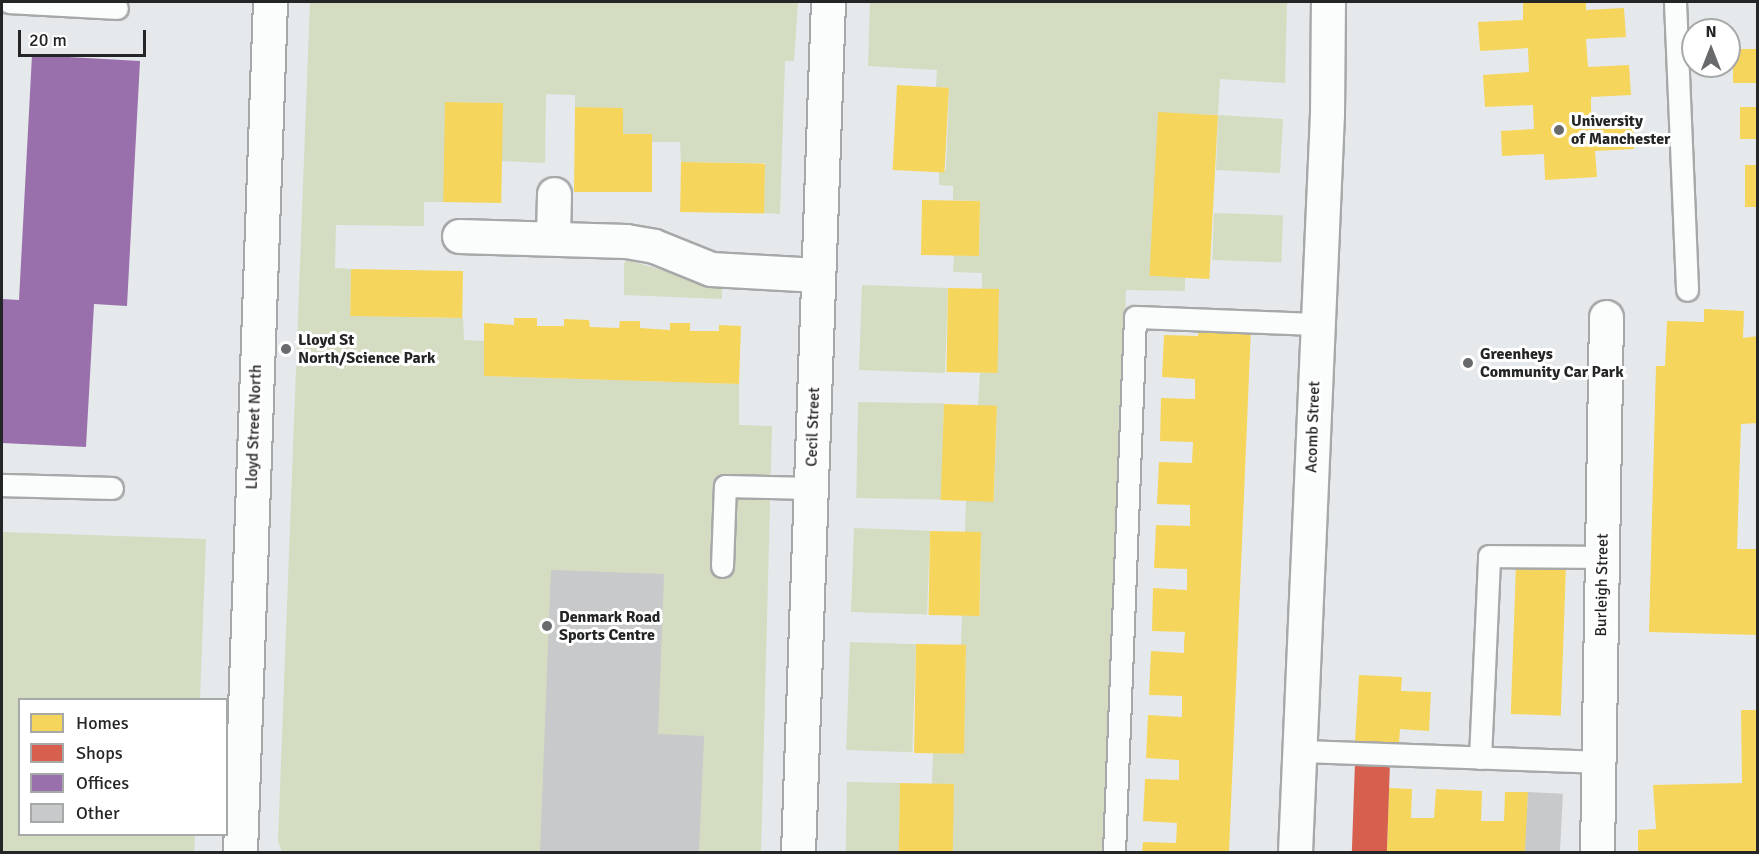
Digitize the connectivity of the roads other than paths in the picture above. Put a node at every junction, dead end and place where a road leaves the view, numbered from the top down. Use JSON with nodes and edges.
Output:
{"nodes":[{"id":1,"x":9,"y":2,"type":"edge"},
{"id":2,"x":270,"y":2,"type":"edge"},
{"id":3,"x":828,"y":2,"type":"edge"},
{"id":4,"x":1328,"y":2,"type":"edge"},
{"id":5,"x":1675,"y":2,"type":"edge"},
{"id":6,"x":117,"y":8,"type":"dead end"},
{"id":7,"x":554,"y":194,"type":"dead end"},
{"id":8,"x":459,"y":236,"type":"dead end"},
{"id":9,"x":554,"y":238,"type":"junction"},
{"id":10,"x":819,"y":275,"type":"junction"},
{"id":11,"x":1688,"y":290,"type":"dead end"},
{"id":12,"x":1606,"y":317,"type":"dead end"},
{"id":13,"x":1317,"y":324,"type":"junction"},
{"id":14,"x":2,"y":485,"type":"edge"},
{"id":15,"x":112,"y":488,"type":"dead end"},
{"id":16,"x":811,"y":488,"type":"junction"},
{"id":17,"x":1602,"y":557,"type":"junction"},
{"id":18,"x":722,"y":566,"type":"dead end"},
{"id":19,"x":1300,"y":750,"type":"junction"},
{"id":20,"x":1480,"y":758,"type":"junction"},
{"id":21,"x":1599,"y":762,"type":"junction"},
{"id":22,"x":240,"y":852,"type":"edge"},
{"id":23,"x":798,"y":852,"type":"edge"},
{"id":24,"x":1114,"y":852,"type":"edge"},
{"id":25,"x":1295,"y":852,"type":"edge"},
{"id":26,"x":1597,"y":852,"type":"edge"}],
"edges":[{"from":1,"to":6,"type":"lane"},
{"from":2,"to":22,"type":"street","name":"Lloyd Street North"},
{"from":3,"to":10,"type":"street","name":"Cecil Street"},
{"from":4,"to":13,"type":"street","name":"Acomb Street"},
{"from":5,"to":11,"type":"lane"},
{"from":7,"to":9,"type":"street"},
{"from":8,"to":9,"type":"street"},
{"from":9,"to":10,"type":"street"},
{"from":10,"to":16,"type":"street","name":"Cecil Street"},
{"from":12,"to":17,"type":"street","name":"Burleigh Street"},
{"from":13,"to":19,"type":"street","name":"Acomb Street"},
{"from":13,"to":24,"type":"lane"},
{"from":14,"to":15,"type":"lane"},
{"from":16,"to":18,"type":"lane"},
{"from":16,"to":23,"type":"street","name":"Cecil Street"},
{"from":17,"to":20,"type":"lane"},
{"from":17,"to":21,"type":"street","name":"Burleigh Street"},
{"from":19,"to":20,"type":"lane"},
{"from":19,"to":25,"type":"street","name":"Acomb Street"},
{"from":20,"to":21,"type":"lane"},
{"from":21,"to":26,"type":"street","name":"Burleigh Street"}]}
